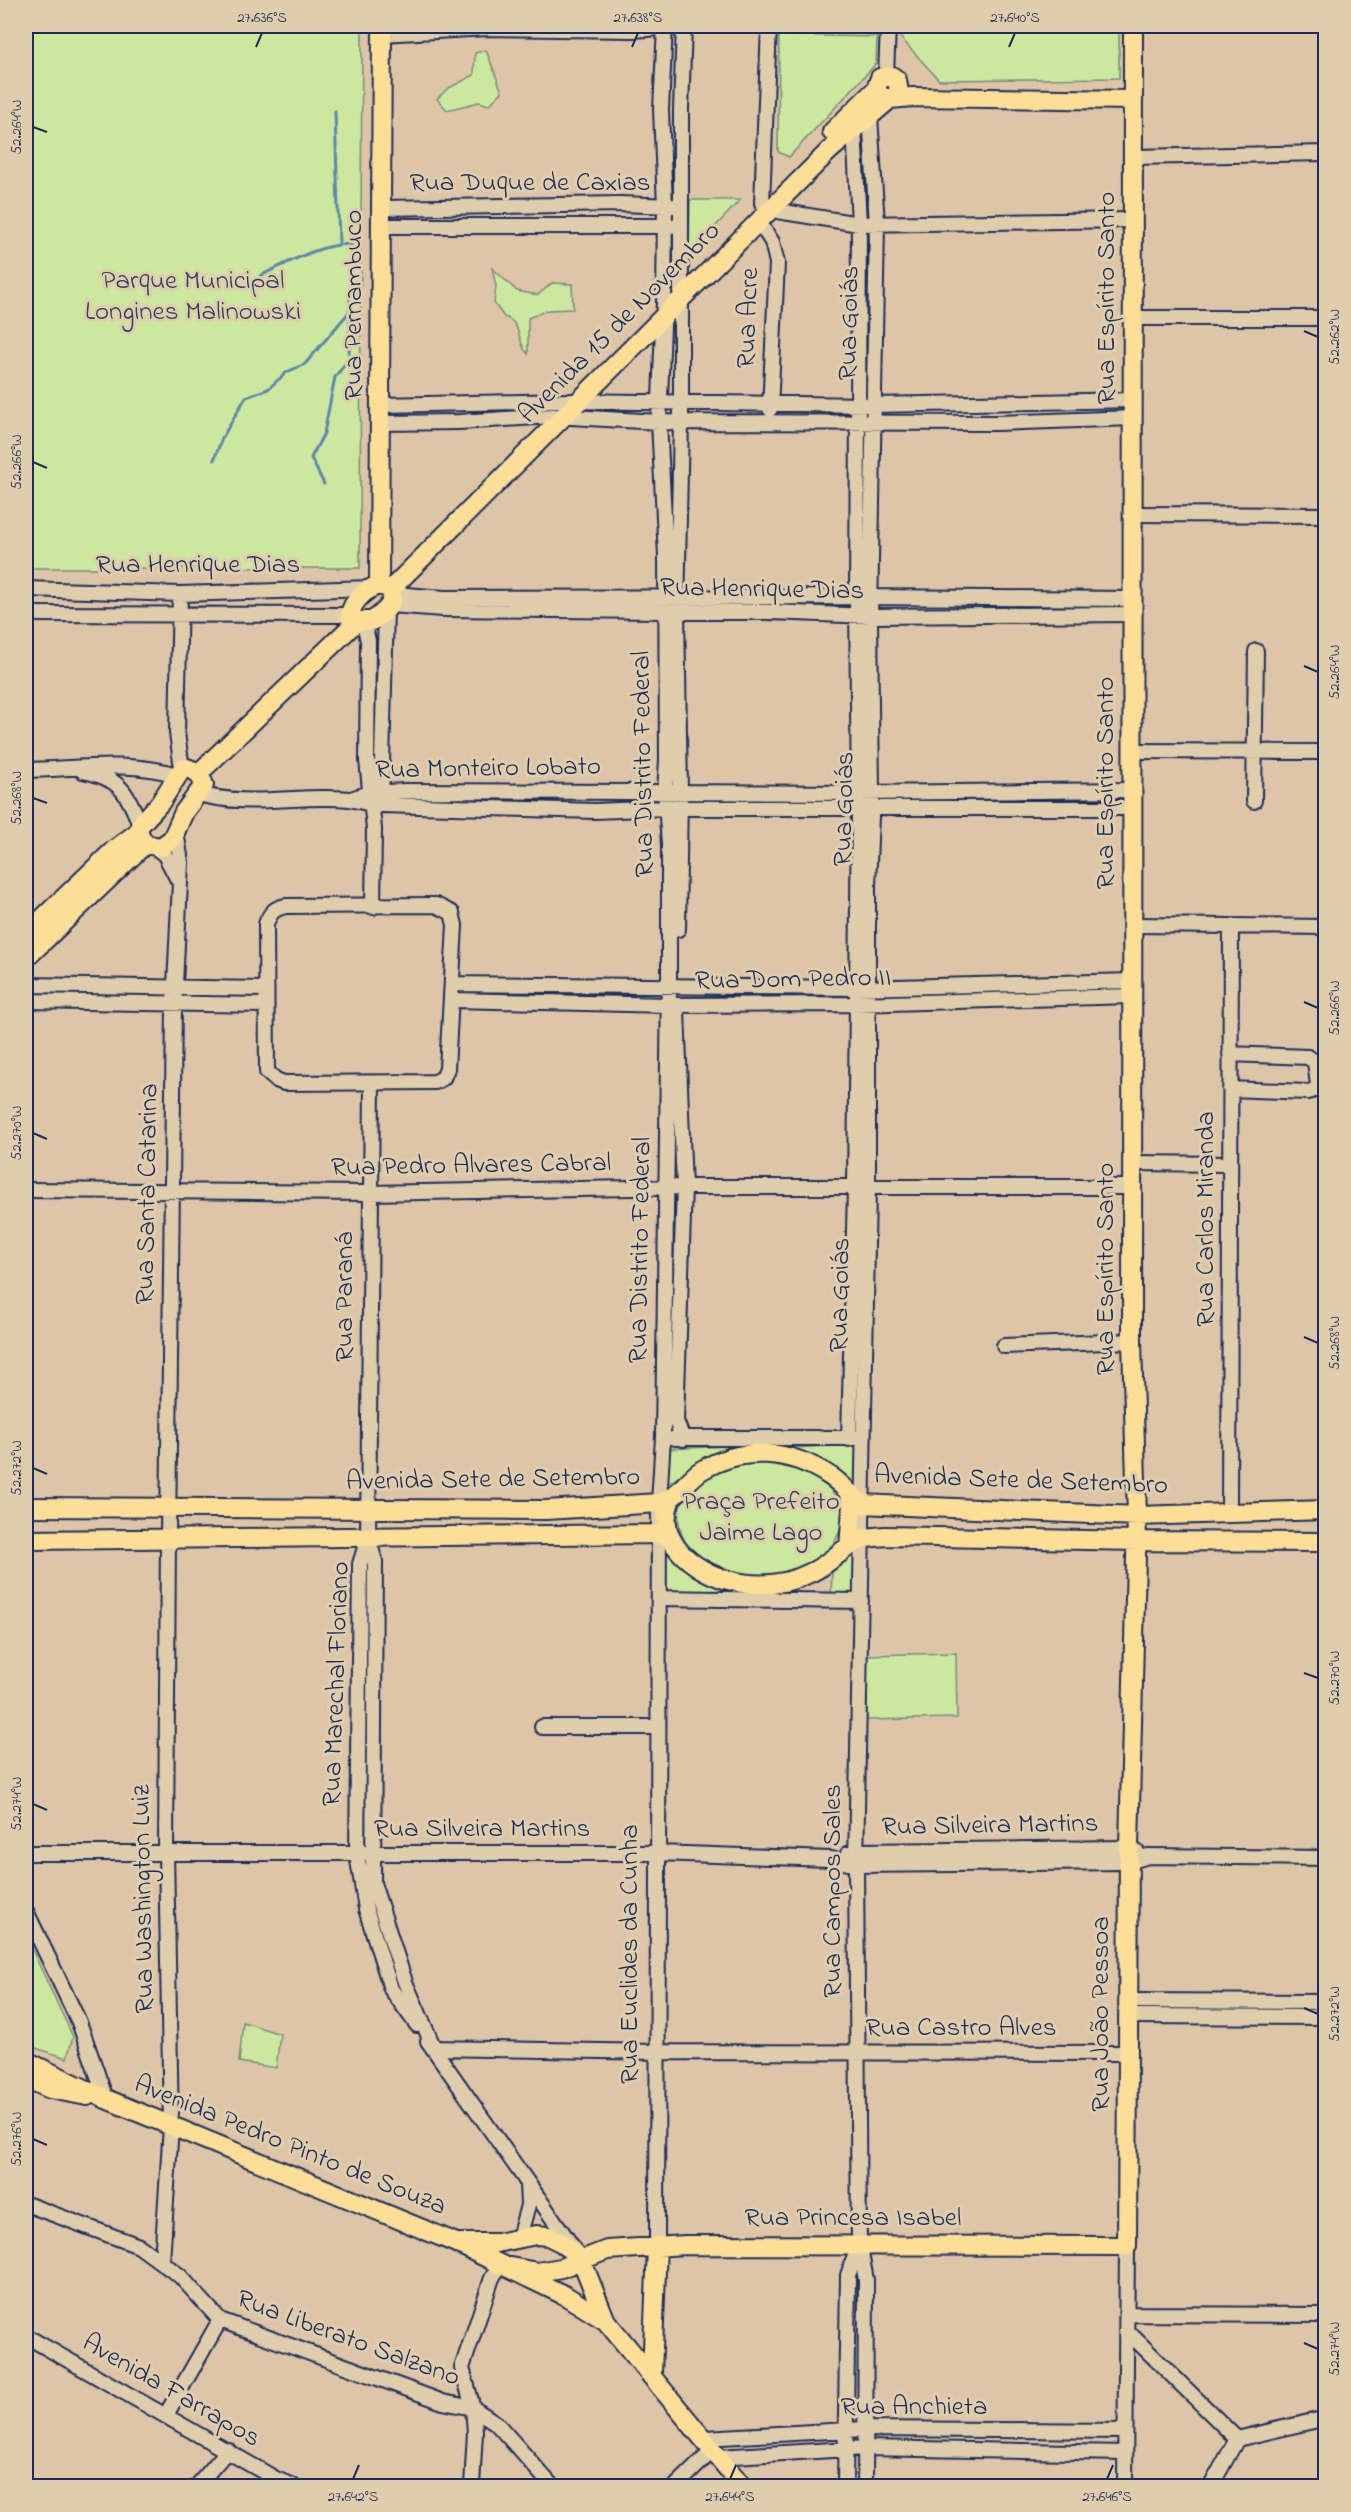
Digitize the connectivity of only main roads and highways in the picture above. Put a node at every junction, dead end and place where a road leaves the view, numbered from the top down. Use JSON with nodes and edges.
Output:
{"nodes":[{"id":1,"x":1133,"y":26,"type":"edge"},
{"id":2,"x":382,"y":30,"type":"edge"},
{"id":3,"x":887,"y":90,"type":"junction"},
{"id":4,"x":1133,"y":100,"type":"junction"},
{"id":5,"x":764,"y":212,"type":"junction"},
{"id":6,"x":385,"y":594,"type":"junction"},
{"id":7,"x":357,"y":620,"type":"junction"},
{"id":8,"x":186,"y":772,"type":"junction"},
{"id":9,"x":145,"y":837,"type":"junction"},
{"id":10,"x":101,"y":874,"type":"junction"},
{"id":11,"x":26,"y":934,"type":"edge"},
{"id":12,"x":26,"y":958,"type":"edge"},
{"id":13,"x":855,"y":1499,"type":"junction"},
{"id":14,"x":664,"y":1502,"type":"junction"},
{"id":15,"x":26,"y":1507,"type":"edge"},
{"id":16,"x":546,"y":1510,"type":"junction"},
{"id":17,"x":1326,"y":1510,"type":"edge"},
{"id":18,"x":1229,"y":1512,"type":"junction"},
{"id":19,"x":1137,"y":1516,"type":"junction"},
{"id":20,"x":549,"y":1534,"type":"junction"},
{"id":21,"x":664,"y":1535,"type":"junction"},
{"id":22,"x":26,"y":1540,"type":"edge"},
{"id":23,"x":1137,"y":1541,"type":"junction"},
{"id":24,"x":1229,"y":1542,"type":"junction"},
{"id":25,"x":1326,"y":1542,"type":"edge"},
{"id":26,"x":856,"y":1544,"type":"junction"},
{"id":27,"x":26,"y":2061,"type":"edge"},
{"id":28,"x":26,"y":2078,"type":"edge"},
{"id":29,"x":106,"y":2099,"type":"junction"},
{"id":30,"x":454,"y":2242,"type":"junction"},
{"id":31,"x":657,"y":2246,"type":"junction"},
{"id":32,"x":1127,"y":2246,"type":"joint"},
{"id":33,"x":580,"y":2259,"type":"junction"},
{"id":34,"x":500,"y":2265,"type":"junction"},
{"id":35,"x":606,"y":2320,"type":"junction"},
{"id":36,"x":652,"y":2374,"type":"junction"},
{"id":37,"x":741,"y":2487,"type":"edge"}],
"edges":[{"from":1,"to":4,"type":"main road","name":"Rua Espírito Santo"},
{"from":2,"to":6,"type":"main road","name":"Rua Pernambuco"},
{"from":3,"to":4,"type":"main road"},
{"from":3,"to":5,"type":"main road","name":"Avenida 15 de Novembro"},
{"from":3,"to":5,"type":"main road","name":"Avenida 15 de Novembro"},
{"from":4,"to":19,"type":"main road","name":"Rua Espírito Santo"},
{"from":5,"to":6,"type":"main road","name":"Avenida 15 de Novembro"},
{"from":6,"to":7,"type":"main road","name":"Avenida 15 de Novembro"},
{"from":6,"to":7,"type":"main road","name":"Avenida 15 de Novembro"},
{"from":7,"to":8,"type":"main road","name":"Avenida 15 de Novembro"},
{"from":8,"to":9,"type":"main road","name":"Avenida 15 de Novembro"},
{"from":8,"to":9,"type":"main road","name":"Avenida 15 de Novembro"},
{"from":9,"to":10,"type":"main road","name":"Avenida 15 de Novembro"},
{"from":10,"to":11,"type":"main road","name":"Avenida 15 de Novembro"},
{"from":10,"to":12,"type":"main road","name":"Avenida 15 de Novembro"},
{"from":13,"to":14,"type":"main road","name":"Avenida Sete de Setembro"},
{"from":13,"to":19,"type":"main road","name":"Avenida Sete de Setembro"},
{"from":13,"to":26,"type":"main road"},
{"from":14,"to":16,"type":"main road","name":"Avenida Sete de Setembro"},
{"from":14,"to":21,"type":"main road"},
{"from":15,"to":16,"type":"main road","name":"Avenida Sete de Setembro"},
{"from":16,"to":20,"type":"main road"},
{"from":17,"to":18,"type":"main road","name":"Avenida Sete de Setembro"},
{"from":18,"to":19,"type":"main road","name":"Avenida Sete de Setembro"},
{"from":18,"to":24,"type":"main road"},
{"from":19,"to":23,"type":"main road","name":"Rua Espírito Santo"},
{"from":20,"to":21,"type":"main road","name":"Avenida Sete de Setembro"},
{"from":20,"to":22,"type":"main road","name":"Avenida Sete de Setembro"},
{"from":21,"to":26,"type":"main road","name":"Avenida Sete de Setembro"},
{"from":23,"to":24,"type":"main road","name":"Avenida Sete de Setembro"},
{"from":23,"to":26,"type":"main road","name":"Avenida Sete de Setembro"},
{"from":23,"to":32,"type":"main road","name":"Rua João Pessoa"},
{"from":24,"to":25,"type":"main road","name":"Avenida Sete de Setembro"},
{"from":27,"to":29,"type":"main road","name":"Avenida Pedro Pinto de Souza"},
{"from":28,"to":29,"type":"main road","name":"Avenida Pedro Pinto de Souza"},
{"from":29,"to":30,"type":"main road","name":"Avenida Pedro Pinto de Souza"},
{"from":30,"to":33,"type":"main road","name":"Avenida Pedro Pinto de Souza"},
{"from":30,"to":34,"type":"main road","name":"Avenida Pedro Pinto de Souza"},
{"from":31,"to":32,"type":"main road","name":"Rua Princesa Isabel"},
{"from":31,"to":33,"type":"main road","name":"Rua Princesa Isabel"},
{"from":31,"to":36,"type":"main road","name":"Rua Euclides da Cunha"},
{"from":33,"to":34,"type":"main road","name":"Rua Princesa Isabel"},
{"from":33,"to":35,"type":"main road","name":"Avenida Pedro Pinto de Souza"},
{"from":34,"to":35,"type":"main road","name":"Avenida Pedro Pinto de Souza"},
{"from":35,"to":36,"type":"main road","name":"Avenida Pedro Pinto de Souza"},
{"from":36,"to":37,"type":"main road","name":"Avenida Pedro Pinto de Souza"}]}
